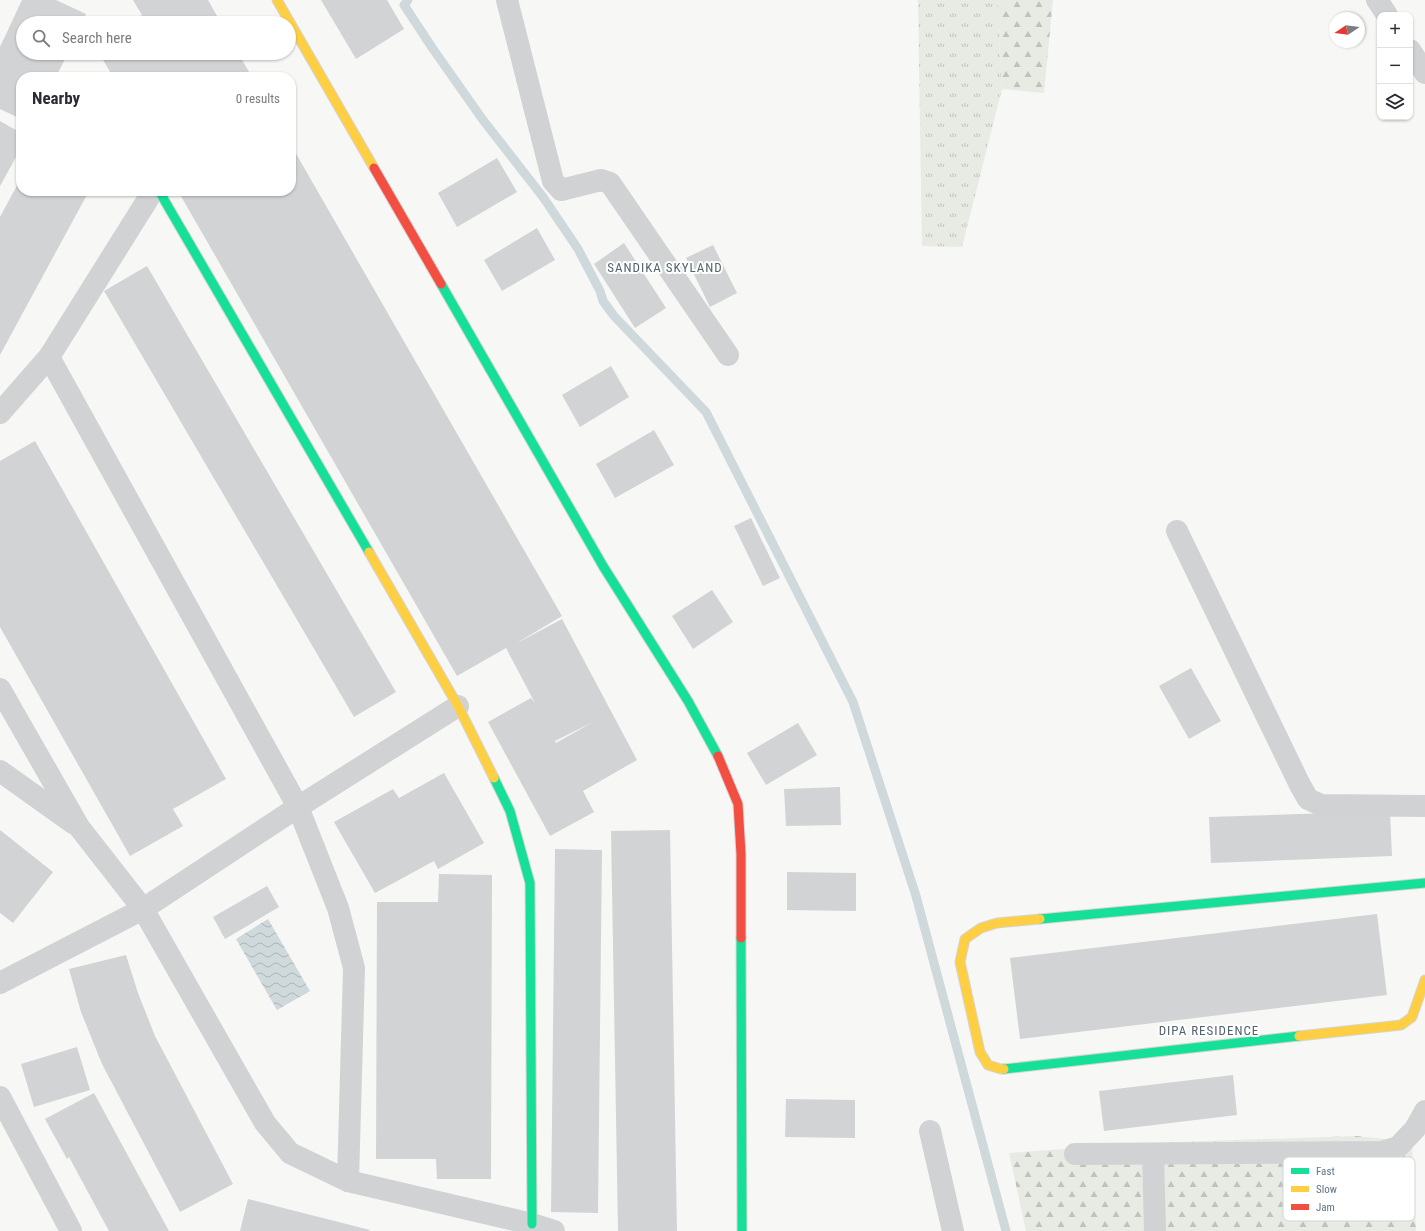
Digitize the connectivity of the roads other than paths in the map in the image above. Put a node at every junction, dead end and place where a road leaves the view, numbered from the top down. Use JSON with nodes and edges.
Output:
{"nodes":[{"id":1,"x":277,"y":0,"type":"edge"},
{"id":2,"x":508,"y":0,"type":"edge"},
{"id":3,"x":1378,"y":0,"type":"edge"},
{"id":4,"x":1385,"y":12,"type":"edge"},
{"id":5,"x":286,"y":16,"type":"edge"},
{"id":6,"x":296,"y":33,"type":"edge"},
{"id":7,"x":1413,"y":54,"type":"edge"},
{"id":8,"x":1425,"y":72,"type":"edge"},
{"id":9,"x":150,"y":196,"type":"edge"},
{"id":10,"x":162,"y":196,"type":"edge"},
{"id":11,"x":728,"y":355,"type":"dead end"},
{"id":12,"x":49,"y":358,"type":"junction"},
{"id":13,"x":0,"y":413,"type":"edge"},
{"id":14,"x":1177,"y":531,"type":"dead end"},
{"id":15,"x":0,"y":689,"type":"edge"},
{"id":16,"x":458,"y":706,"type":"junction"},
{"id":17,"x":0,"y":771,"type":"edge"},
{"id":18,"x":1425,"y":806,"type":"edge"},
{"id":19,"x":298,"y":807,"type":"junction"},
{"id":20,"x":79,"y":827,"type":"junction"},
{"id":21,"x":1425,"y":883,"type":"edge"},
{"id":22,"x":143,"y":909,"type":"junction"},
{"id":23,"x":1425,"y":980,"type":"edge"},
{"id":24,"x":0,"y":983,"type":"edge"},
{"id":25,"x":0,"y":1097,"type":"edge"},
{"id":26,"x":1425,"y":1111,"type":"edge"},
{"id":27,"x":930,"y":1131,"type":"dead end"},
{"id":28,"x":1075,"y":1154,"type":"dead end"},
{"id":29,"x":1153,"y":1154,"type":"junction"},
{"id":30,"x":348,"y":1181,"type":"junction"},
{"id":31,"x":532,"y":1224,"type":"junction"},
{"id":32,"x":71,"y":1231,"type":"edge"},
{"id":33,"x":554,"y":1231,"type":"edge"},
{"id":34,"x":742,"y":1231,"type":"edge"},
{"id":35,"x":953,"y":1231,"type":"edge"},
{"id":36,"x":1155,"y":1231,"type":"edge"}],
"edges":[{"from":1,"to":5,"type":"street"},
{"from":2,"to":11,"type":"street"},
{"from":3,"to":4,"type":"street"},
{"from":6,"to":34,"type":"street"},
{"from":7,"to":8,"type":"street"},
{"from":9,"to":12,"type":"street"},
{"from":10,"to":16,"type":"street"},
{"from":12,"to":13,"type":"street"},
{"from":12,"to":19,"type":"street"},
{"from":14,"to":18,"type":"street"},
{"from":15,"to":20,"type":"street"},
{"from":16,"to":19,"type":"street"},
{"from":16,"to":31,"type":"street"},
{"from":17,"to":20,"type":"street"},
{"from":19,"to":22,"type":"street"},
{"from":19,"to":30,"type":"street"},
{"from":20,"to":22,"type":"street"},
{"from":21,"to":23,"type":"street"},
{"from":22,"to":24,"type":"street"},
{"from":22,"to":30,"type":"street"},
{"from":25,"to":32,"type":"street"},
{"from":26,"to":29,"type":"street"},
{"from":27,"to":35,"type":"street"},
{"from":28,"to":29,"type":"street"},
{"from":29,"to":36,"type":"street"},
{"from":30,"to":31,"type":"street"},
{"from":31,"to":33,"type":"street"}]}
